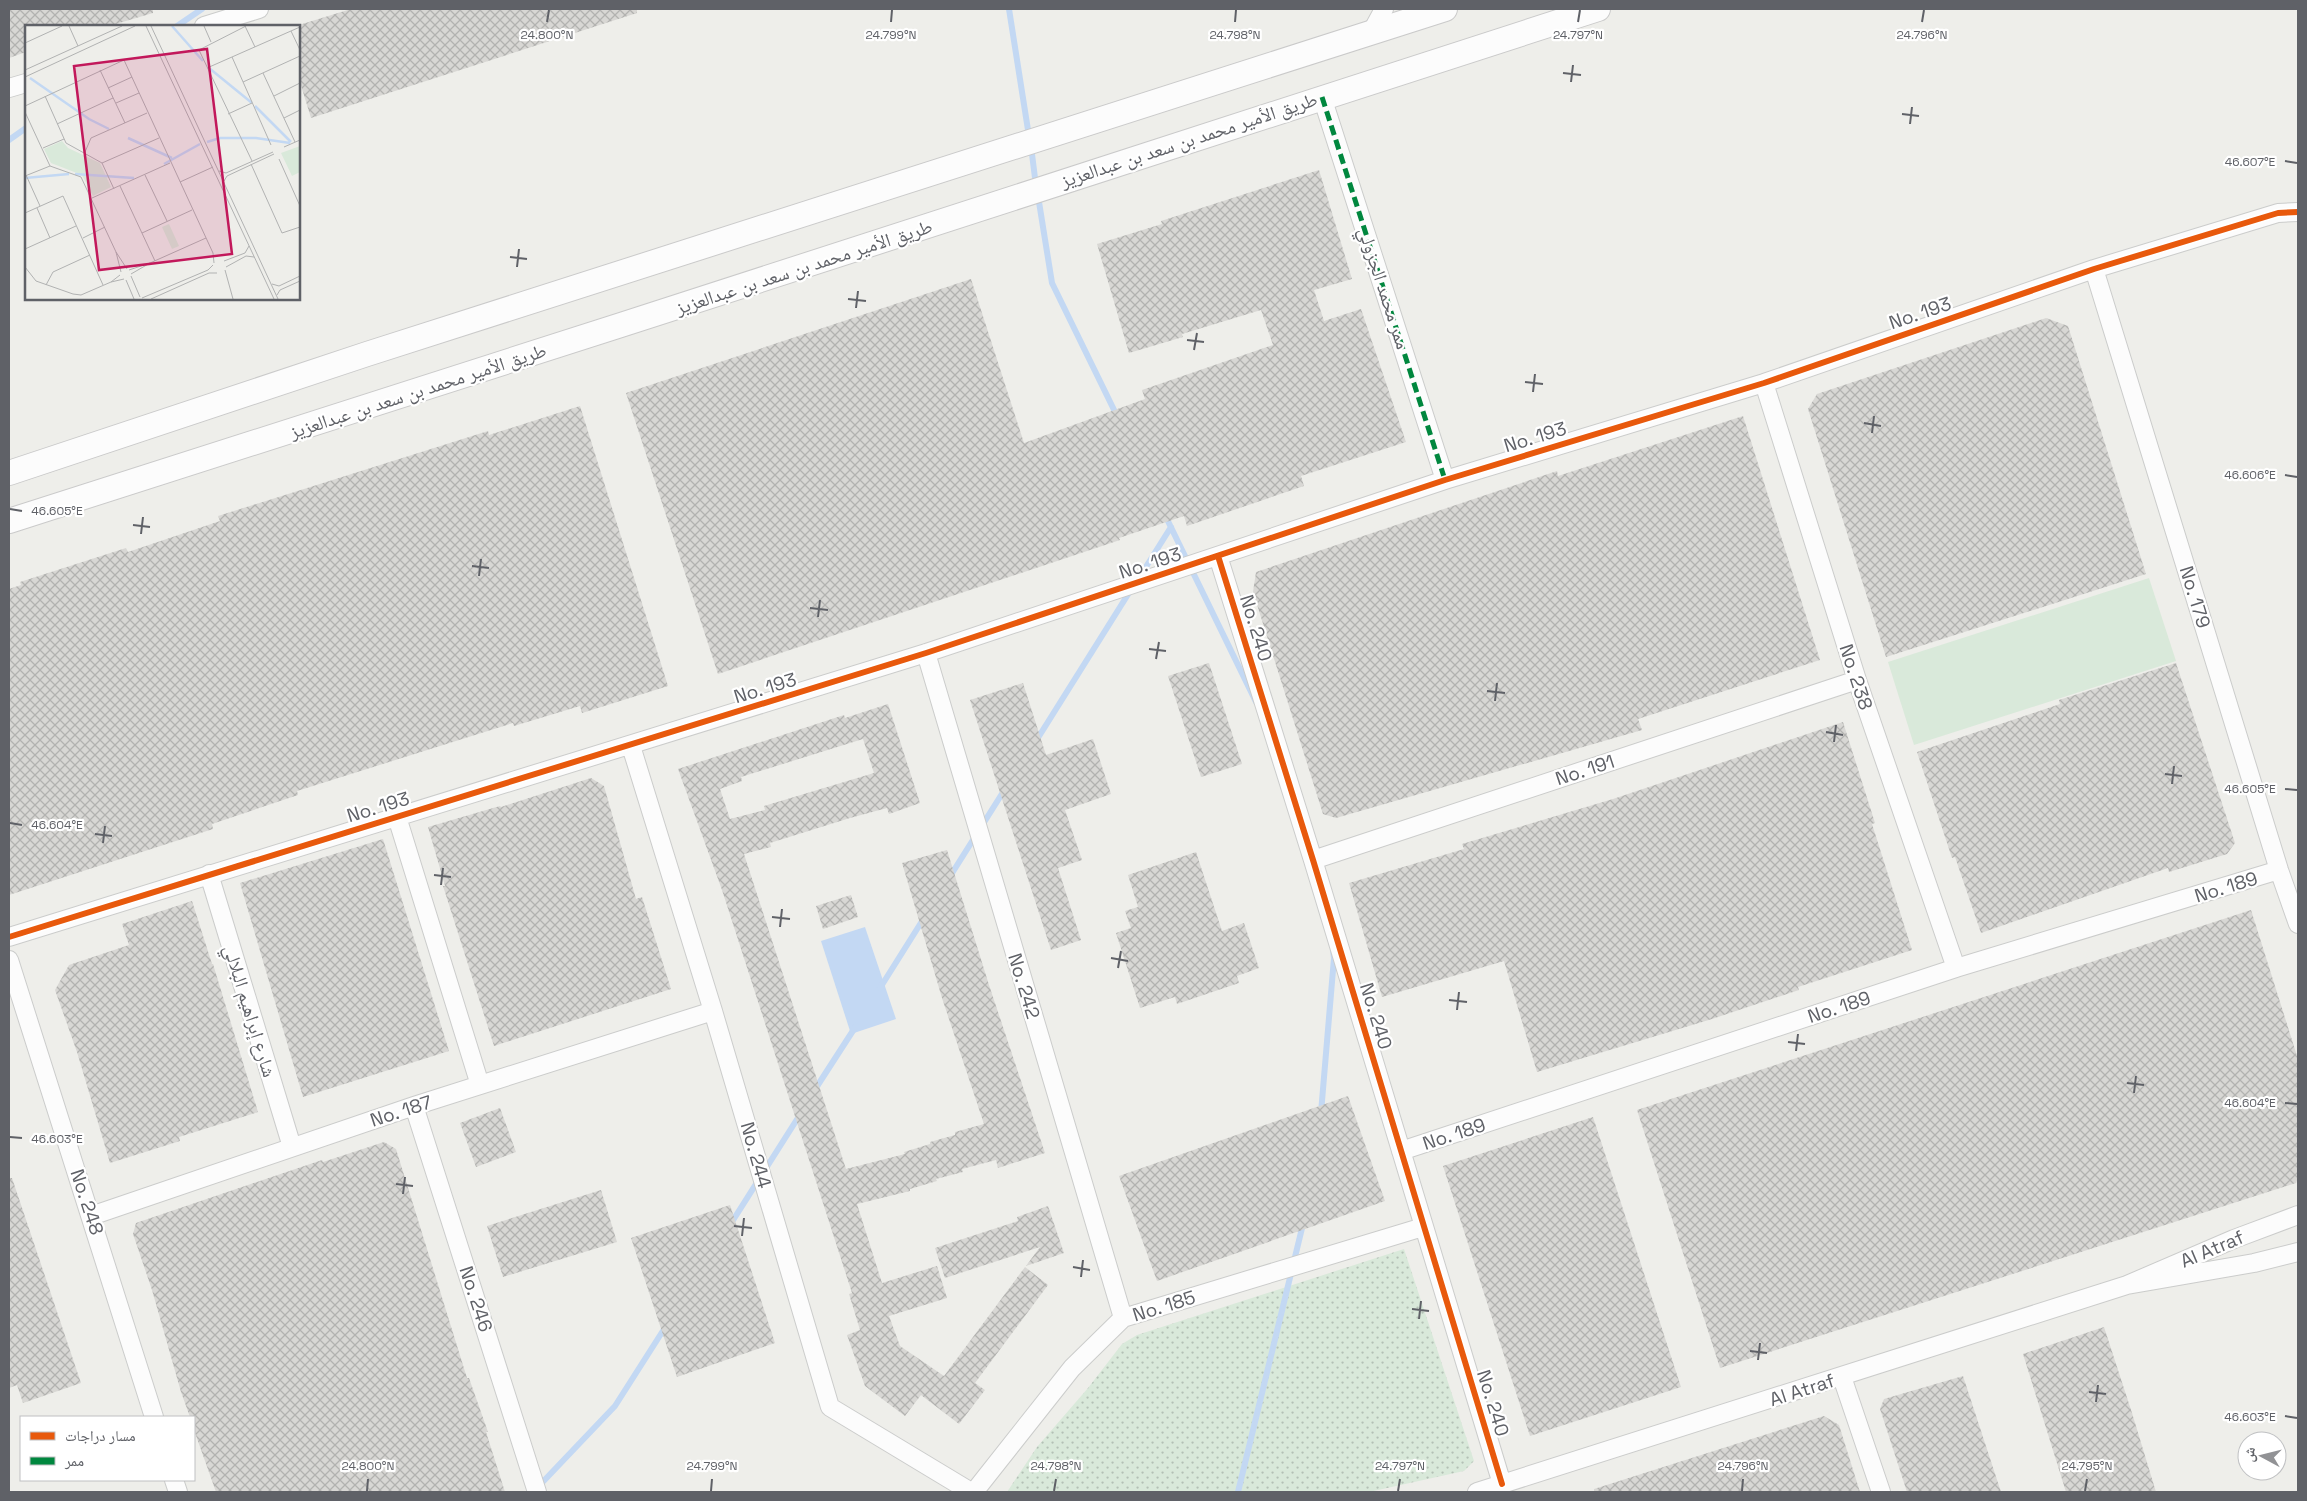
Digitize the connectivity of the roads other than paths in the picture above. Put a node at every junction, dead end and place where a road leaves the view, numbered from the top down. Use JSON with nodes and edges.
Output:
{"nodes":[{"id":1,"x":259,"y":9,"type":"edge"},
{"id":2,"x":1384,"y":9,"type":"edge"},
{"id":3,"x":1445,"y":9,"type":"edge"},
{"id":4,"x":1598,"y":9,"type":"edge"},
{"id":5,"x":207,"y":20,"type":"edge"},
{"id":6,"x":1371,"y":34,"type":"junction"},
{"id":7,"x":25,"y":83,"type":"edge"},
{"id":8,"x":9,"y":88,"type":"edge"},
{"id":9,"x":1322,"y":96,"type":"junction"},
{"id":10,"x":2298,"y":200,"type":"edge"},
{"id":11,"x":2298,"y":212,"type":"edge"},
{"id":12,"x":2278,"y":213,"type":"junction"},
{"id":13,"x":2094,"y":269,"type":"junction"},
{"id":14,"x":1764,"y":383,"type":"junction"},
{"id":15,"x":9,"y":473,"type":"edge"},
{"id":16,"x":1445,"y":480,"type":"junction"},
{"id":17,"x":9,"y":521,"type":"edge"},
{"id":18,"x":1218,"y":556,"type":"junction"},
{"id":19,"x":926,"y":653,"type":"junction"},
{"id":20,"x":1857,"y":680,"type":"junction"},
{"id":21,"x":631,"y":746,"type":"junction"},
{"id":22,"x":397,"y":817,"type":"junction"},
{"id":23,"x":1313,"y":860,"type":"junction"},
{"id":24,"x":2280,"y":870,"type":"junction"},
{"id":25,"x":209,"y":874,"type":"junction"},
{"id":26,"x":2298,"y":924,"type":"edge"},
{"id":27,"x":9,"y":936,"type":"edge"},
{"id":28,"x":9,"y":960,"type":"edge"},
{"id":29,"x":1956,"y":968,"type":"junction"},
{"id":30,"x":713,"y":1011,"type":"junction"},
{"id":31,"x":480,"y":1085,"type":"junction"},
{"id":32,"x":414,"y":1106,"type":"junction"},
{"id":33,"x":292,"y":1147,"type":"junction"},
{"id":34,"x":1401,"y":1151,"type":"junction"},
{"id":35,"x":2298,"y":1215,"type":"edge"},
{"id":36,"x":91,"y":1216,"type":"junction"},
{"id":37,"x":1423,"y":1227,"type":"junction"},
{"id":38,"x":2298,"y":1252,"type":"edge"},
{"id":39,"x":2127,"y":1285,"type":"junction"},
{"id":40,"x":1123,"y":1318,"type":"junction"},
{"id":41,"x":1842,"y":1377,"type":"junction"},
{"id":42,"x":154,"y":1416,"type":"edge"},
{"id":43,"x":1502,"y":1484,"type":"junction"},
{"id":44,"x":537,"y":1492,"type":"edge"},
{"id":45,"x":973,"y":1492,"type":"edge"},
{"id":46,"x":1477,"y":1492,"type":"edge"},
{"id":47,"x":1880,"y":1492,"type":"edge"}],
"edges":[{"from":1,"to":5,"type":"street"},
{"from":2,"to":6,"type":"street"},
{"from":3,"to":6,"type":"main road"},
{"from":4,"to":9,"type":"main road","name":"طريق الأمير محمد بن سعد بن عبدالعزيز"},
{"from":6,"to":15,"type":"main road"},
{"from":7,"to":8,"type":"street"},
{"from":9,"to":16,"type":"street","name":"ممر محمد الجزولي"},
{"from":9,"to":17,"type":"main road","name":"طريق الأمير محمد بن سعد بن عبدالعزيز"},
{"from":10,"to":12,"type":"street","name":"No. 193"},
{"from":11,"to":12,"type":"street","name":"No. 193"},
{"from":12,"to":13,"type":"street","name":"No. 193"},
{"from":13,"to":14,"type":"street","name":"No. 193"},
{"from":13,"to":24,"type":"street","name":"No. 179"},
{"from":14,"to":16,"type":"street","name":"No. 193"},
{"from":14,"to":20,"type":"street","name":"No. 238"},
{"from":16,"to":18,"type":"street","name":"No. 193"},
{"from":18,"to":19,"type":"street","name":"No. 193"},
{"from":18,"to":23,"type":"street","name":"No. 240"},
{"from":19,"to":21,"type":"street","name":"No. 193"},
{"from":19,"to":40,"type":"street","name":"No. 242"},
{"from":20,"to":23,"type":"street","name":"No. 191"},
{"from":20,"to":29,"type":"street","name":"No. 238"},
{"from":21,"to":22,"type":"street","name":"No. 193"},
{"from":21,"to":30,"type":"street","name":"No. 244"},
{"from":22,"to":25,"type":"street","name":"No. 193"},
{"from":22,"to":31,"type":"street"},
{"from":23,"to":34,"type":"street","name":"No. 240"},
{"from":24,"to":26,"type":"street","name":"No. 179"},
{"from":24,"to":29,"type":"street","name":"No. 189"},
{"from":25,"to":27,"type":"street","name":"No. 193"},
{"from":25,"to":33,"type":"street","name":"شارع إبراهيم البلالي"},
{"from":28,"to":36,"type":"street","name":"No. 248"},
{"from":29,"to":34,"type":"street","name":"No. 189"},
{"from":30,"to":31,"type":"street","name":"No. 187"},
{"from":30,"to":45,"type":"street","name":"No. 244"},
{"from":31,"to":32,"type":"street","name":"No. 187"},
{"from":32,"to":33,"type":"street","name":"No. 187"},
{"from":32,"to":44,"type":"street","name":"No. 246"},
{"from":33,"to":36,"type":"street","name":"No. 187"},
{"from":34,"to":37,"type":"street","name":"No. 240"},
{"from":35,"to":39,"type":"street","name":"Al Atraf"},
{"from":36,"to":42,"type":"street","name":"No. 248"},
{"from":37,"to":40,"type":"street","name":"No. 185"},
{"from":37,"to":43,"type":"street","name":"No. 240"},
{"from":38,"to":39,"type":"street","name":"Al Atraf"},
{"from":39,"to":41,"type":"street","name":"Al Atraf"},
{"from":40,"to":45,"type":"street","name":"No. 185"},
{"from":41,"to":43,"type":"street","name":"Al Atraf"},
{"from":41,"to":47,"type":"street"},
{"from":43,"to":46,"type":"street","name":"Al Atraf"}]}
